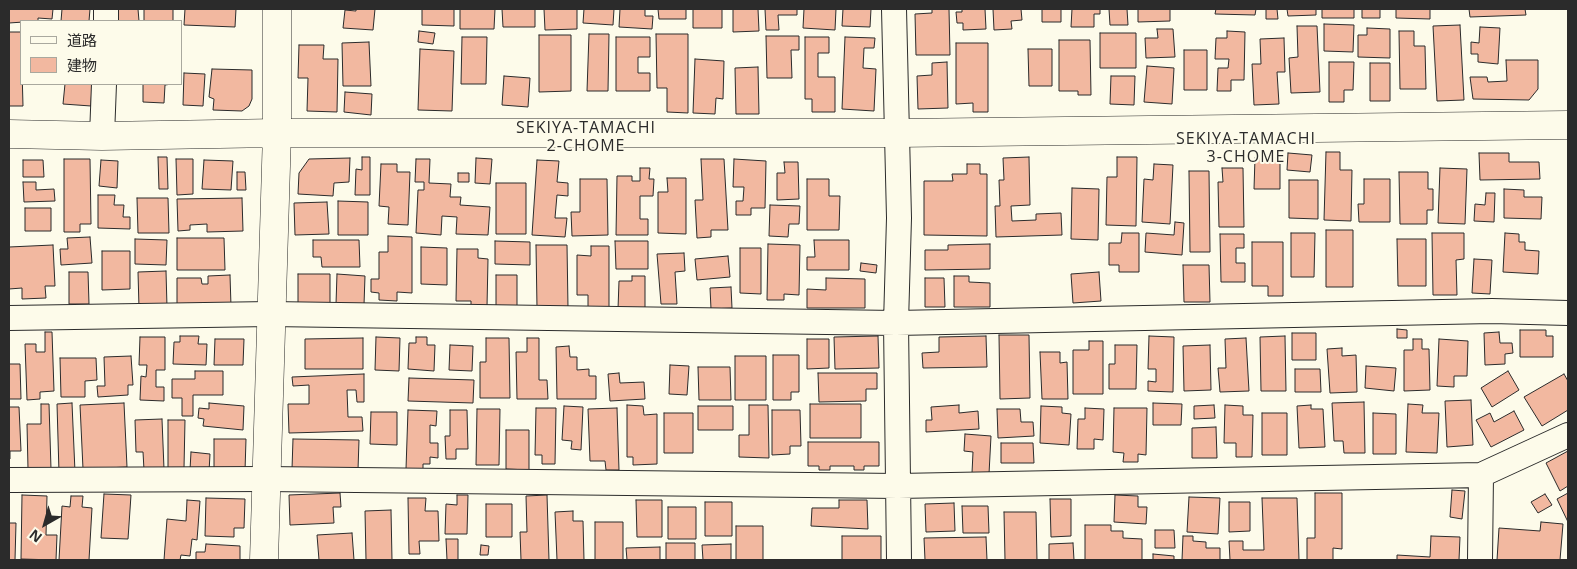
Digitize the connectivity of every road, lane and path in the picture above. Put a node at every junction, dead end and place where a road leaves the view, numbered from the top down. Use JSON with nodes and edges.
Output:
{"nodes":[{"id":1,"x":277,"y":9,"type":"edge"},
{"id":2,"x":894,"y":9,"type":"edge"},
{"id":3,"x":104,"y":85,"type":"edge"},
{"id":4,"x":1568,"y":125,"type":"edge"},
{"id":5,"x":897,"y":132,"type":"junction"},
{"id":6,"x":277,"y":133,"type":"junction"},
{"id":7,"x":9,"y":134,"type":"edge"},
{"id":8,"x":102,"y":136,"type":"junction"},
{"id":9,"x":1568,"y":313,"type":"edge"},
{"id":10,"x":270,"y":314,"type":"junction"},
{"id":11,"x":9,"y":318,"type":"edge"},
{"id":12,"x":896,"y":323,"type":"junction"},
{"id":13,"x":1568,"y":435,"type":"edge"},
{"id":14,"x":1481,"y":475,"type":"junction"},
{"id":15,"x":266,"y":478,"type":"junction"},
{"id":16,"x":9,"y":480,"type":"edge"},
{"id":17,"x":898,"y":486,"type":"junction"},
{"id":18,"x":264,"y":560,"type":"edge"},
{"id":19,"x":899,"y":560,"type":"edge"},
{"id":20,"x":1480,"y":560,"type":"edge"}],
"edges":[{"from":1,"to":6,"type":"street"},
{"from":2,"to":5,"type":"street"},
{"from":3,"to":8,"type":"street"},
{"from":4,"to":5,"type":"street"},
{"from":5,"to":6,"type":"street"},
{"from":5,"to":12,"type":"street"},
{"from":6,"to":8,"type":"street"},
{"from":6,"to":10,"type":"street"},
{"from":7,"to":8,"type":"street"},
{"from":9,"to":12,"type":"street"},
{"from":10,"to":11,"type":"street"},
{"from":10,"to":12,"type":"street"},
{"from":10,"to":15,"type":"street"},
{"from":12,"to":17,"type":"street"},
{"from":13,"to":14,"type":"street"},
{"from":14,"to":17,"type":"street"},
{"from":14,"to":20,"type":"street"},
{"from":15,"to":16,"type":"street"},
{"from":15,"to":17,"type":"street"},
{"from":15,"to":18,"type":"street"},
{"from":17,"to":19,"type":"street"}]}
